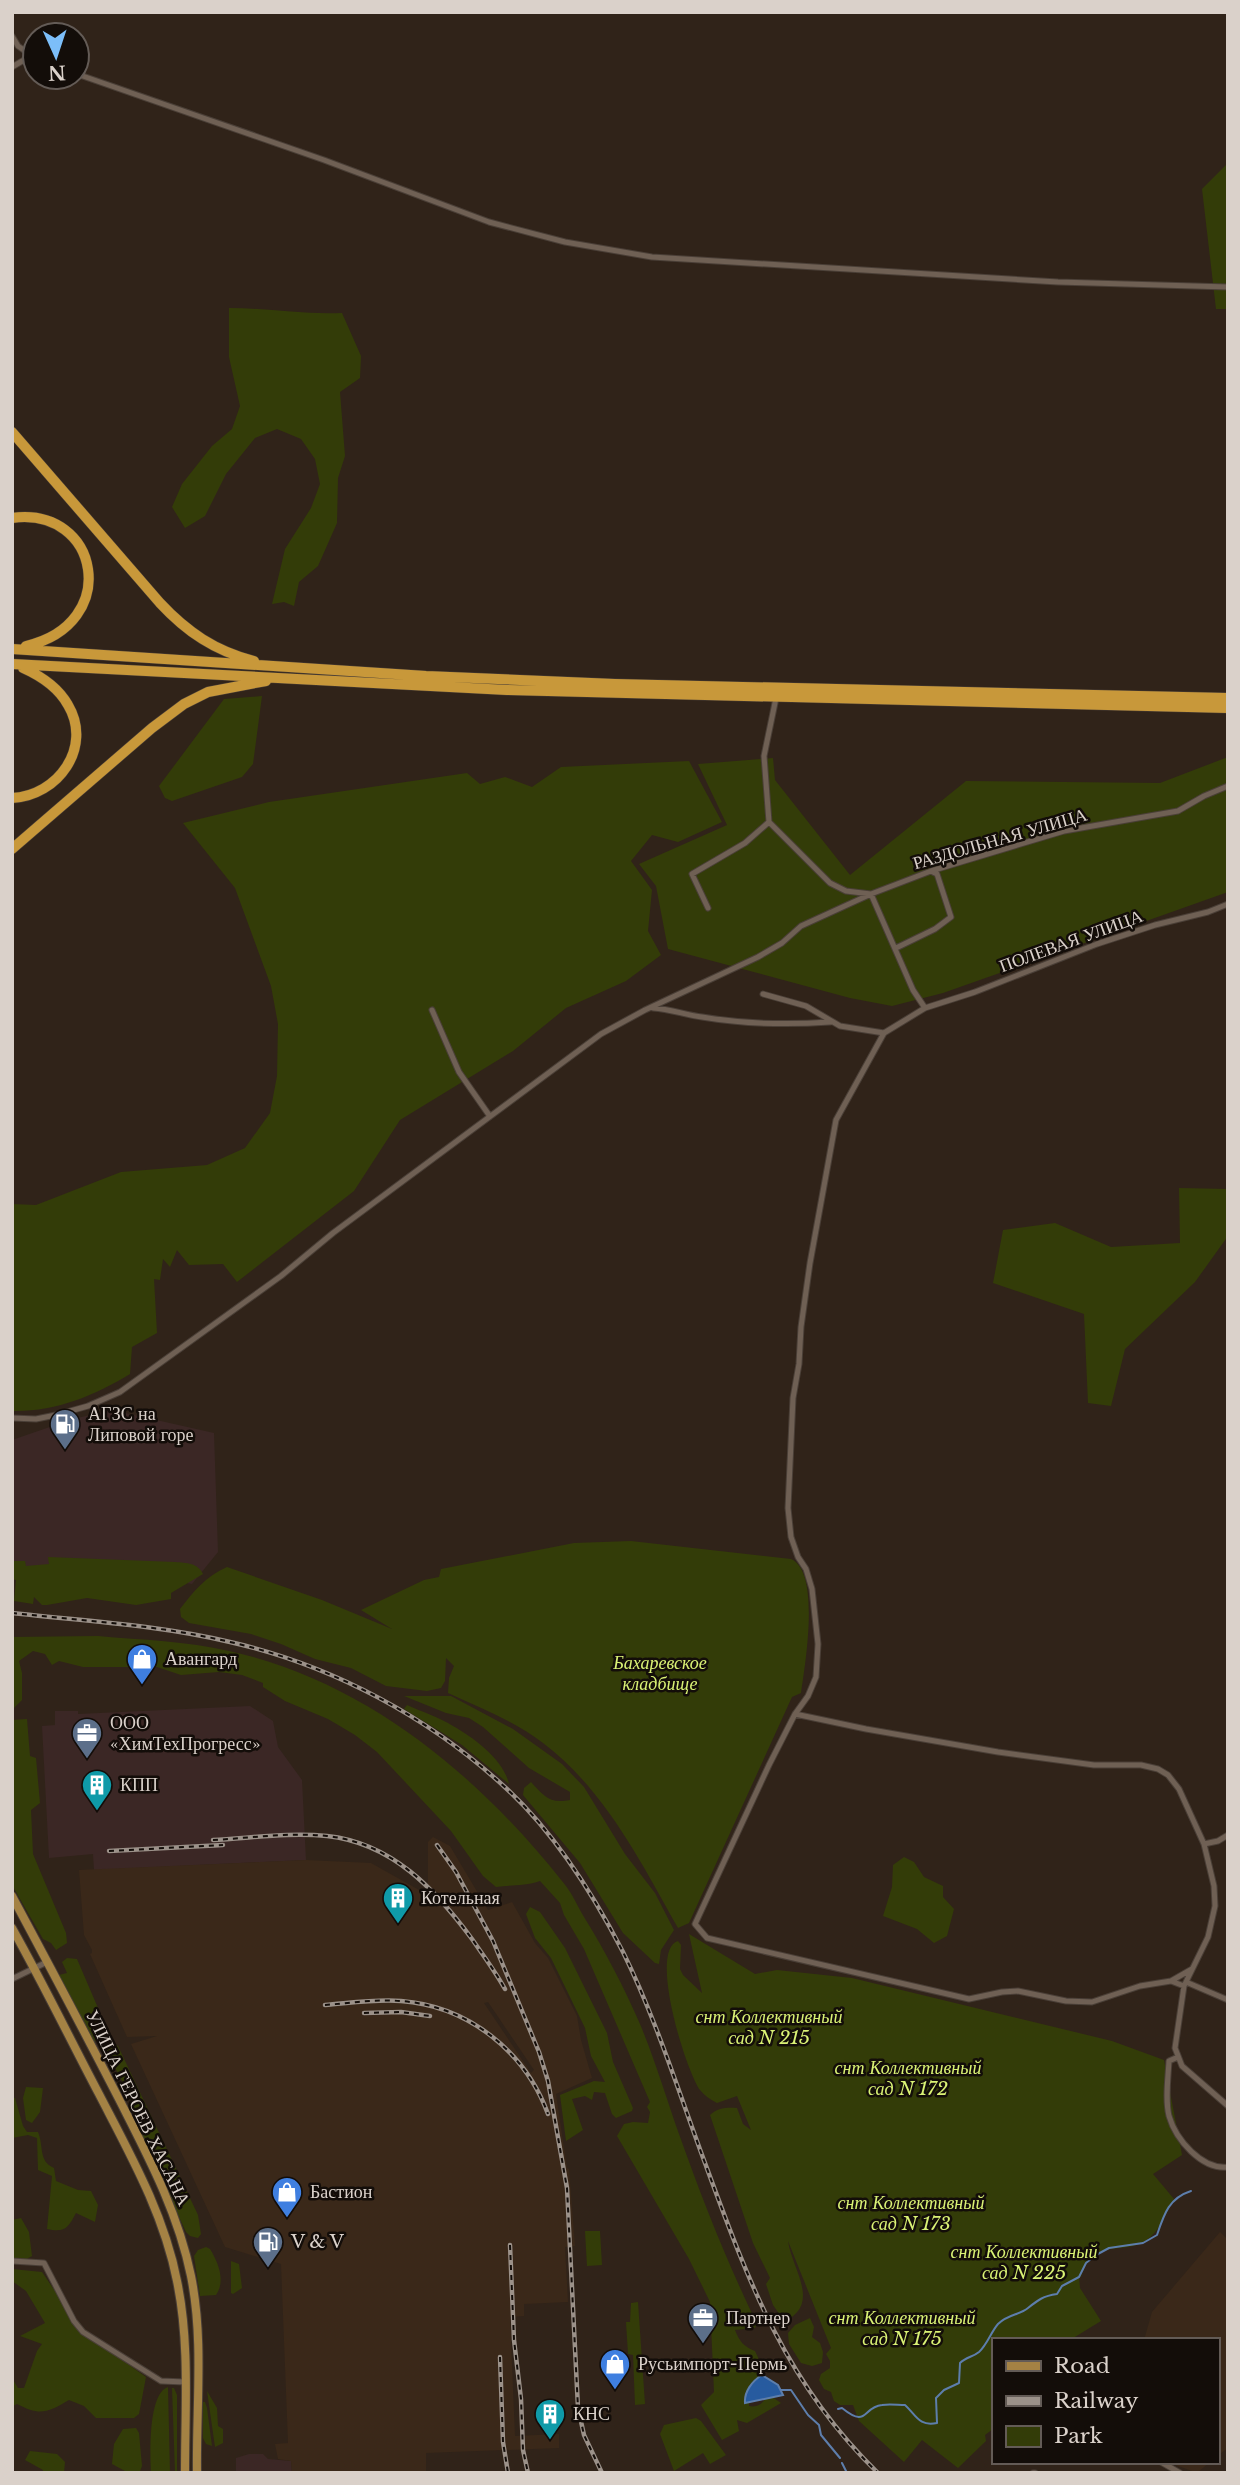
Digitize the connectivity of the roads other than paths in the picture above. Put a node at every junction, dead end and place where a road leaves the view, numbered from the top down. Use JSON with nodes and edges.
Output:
{"nodes":[{"id":1,"x":91,"y":79,"type":"edge"},
{"id":2,"x":1228,"y":287,"type":"edge"},
{"id":3,"x":12,"y":432,"type":"edge"},
{"id":4,"x":12,"y":518,"type":"edge"},
{"id":5,"x":12,"y":649,"type":"edge"},
{"id":6,"x":14,"y":665,"type":"edge"},
{"id":7,"x":278,"y":667,"type":"junction"},
{"id":8,"x":302,"y":678,"type":"junction"},
{"id":9,"x":776,"y":698,"type":"junction"},
{"id":10,"x":1228,"y":698,"type":"edge"},
{"id":11,"x":1228,"y":708,"type":"edge"},
{"id":12,"x":1228,"y":786,"type":"edge"},
{"id":13,"x":12,"y":798,"type":"edge"},
{"id":14,"x":769,"y":822,"type":"junction"},
{"id":15,"x":12,"y":849,"type":"edge"},
{"id":16,"x":931,"y":871,"type":"junction"},
{"id":17,"x":871,"y":894,"type":"junction"},
{"id":18,"x":1228,"y":904,"type":"edge"},
{"id":19,"x":708,"y":908,"type":"dead end"},
{"id":20,"x":897,"y":948,"type":"junction"},
{"id":21,"x":763,"y":994,"type":"dead end"},
{"id":22,"x":650,"y":1008,"type":"junction"},
{"id":23,"x":925,"y":1008,"type":"junction"},
{"id":24,"x":432,"y":1010,"type":"dead end"},
{"id":25,"x":830,"y":1022,"type":"junction"},
{"id":26,"x":884,"y":1033,"type":"junction"},
{"id":27,"x":489,"y":1115,"type":"junction"},
{"id":28,"x":12,"y":1418,"type":"edge"},
{"id":29,"x":795,"y":1714,"type":"junction"},
{"id":30,"x":1228,"y":1835,"type":"edge"},
{"id":31,"x":1204,"y":1844,"type":"junction"},
{"id":32,"x":12,"y":1896,"type":"edge"},
{"id":33,"x":12,"y":1928,"type":"edge"},
{"id":34,"x":47,"y":1962,"type":"junction"},
{"id":35,"x":1192,"y":1968,"type":"junction"},
{"id":36,"x":34,"y":1969,"type":"junction"},
{"id":37,"x":12,"y":1979,"type":"edge"},
{"id":38,"x":1171,"y":1981,"type":"junction"},
{"id":39,"x":1185,"y":1984,"type":"junction"},
{"id":40,"x":1228,"y":2000,"type":"edge"},
{"id":41,"x":1178,"y":2057,"type":"junction"},
{"id":42,"x":1228,"y":2106,"type":"edge"},
{"id":43,"x":1228,"y":2167,"type":"edge"},
{"id":44,"x":12,"y":2261,"type":"edge"},
{"id":45,"x":185,"y":2382,"type":"junction"},
{"id":46,"x":1164,"y":2464,"type":"edge"},
{"id":47,"x":184,"y":2473,"type":"edge"},
{"id":48,"x":197,"y":2473,"type":"edge"},
{"id":49,"x":1180,"y":2473,"type":"edge"}],
"edges":[{"from":1,"to":2,"type":"street"},
{"from":3,"to":7,"type":"highway"},
{"from":4,"to":5,"type":"highway"},
{"from":5,"to":7,"type":"highway"},
{"from":6,"to":8,"type":"highway"},
{"from":6,"to":13,"type":"highway"},
{"from":7,"to":10,"type":"highway"},
{"from":8,"to":9,"type":"highway"},
{"from":8,"to":15,"type":"highway"},
{"from":9,"to":11,"type":"highway"},
{"from":9,"to":14,"type":"street"},
{"from":12,"to":16,"type":"street","name":"РАЗДОЛЬНАЯ УЛИЦА"},
{"from":14,"to":17,"type":"street"},
{"from":14,"to":19,"type":"street"},
{"from":16,"to":17,"type":"street","name":"РАЗДОЛЬНАЯ УЛИЦА"},
{"from":16,"to":20,"type":"street"},
{"from":17,"to":20,"type":"street"},
{"from":17,"to":22,"type":"street","name":"РАЗДОЛЬНАЯ УЛИЦА"},
{"from":18,"to":23,"type":"street","name":"ПОЛЕВАЯ УЛИЦА"},
{"from":20,"to":23,"type":"street"},
{"from":21,"to":25,"type":"street"},
{"from":22,"to":25,"type":"street"},
{"from":22,"to":27,"type":"street","name":"РАЗДОЛЬНАЯ УЛИЦА"},
{"from":23,"to":26,"type":"street","name":"ПОЛЕВАЯ УЛИЦА"},
{"from":24,"to":27,"type":"street"},
{"from":25,"to":26,"type":"street"},
{"from":26,"to":29,"type":"street"},
{"from":27,"to":28,"type":"street","name":"РАЗДОЛЬНАЯ УЛИЦА"},
{"from":29,"to":31,"type":"street"},
{"from":29,"to":38,"type":"street"},
{"from":30,"to":31,"type":"street"},
{"from":31,"to":35,"type":"street"},
{"from":32,"to":34,"type":"main road","name":"УЛИЦА ГЕРОЕВ ХАСАНА"},
{"from":33,"to":36,"type":"main road","name":"УЛИЦА ГЕРОЕВ ХАСАНА"},
{"from":34,"to":36,"type":"street"},
{"from":34,"to":48,"type":"main road","name":"УЛИЦА ГЕРОЕВ ХАСАНА"},
{"from":35,"to":38,"type":"street"},
{"from":35,"to":39,"type":"street"},
{"from":36,"to":37,"type":"street"},
{"from":36,"to":45,"type":"main road","name":"УЛИЦА ГЕРОЕВ ХАСАНА"},
{"from":38,"to":39,"type":"street"},
{"from":39,"to":40,"type":"street"},
{"from":39,"to":41,"type":"street"},
{"from":41,"to":42,"type":"street"},
{"from":41,"to":43,"type":"street"},
{"from":44,"to":45,"type":"street"},
{"from":45,"to":47,"type":"main road","name":"УЛИЦА ГЕРОЕВ ХАСАНА"},
{"from":46,"to":49,"type":"street"}]}
